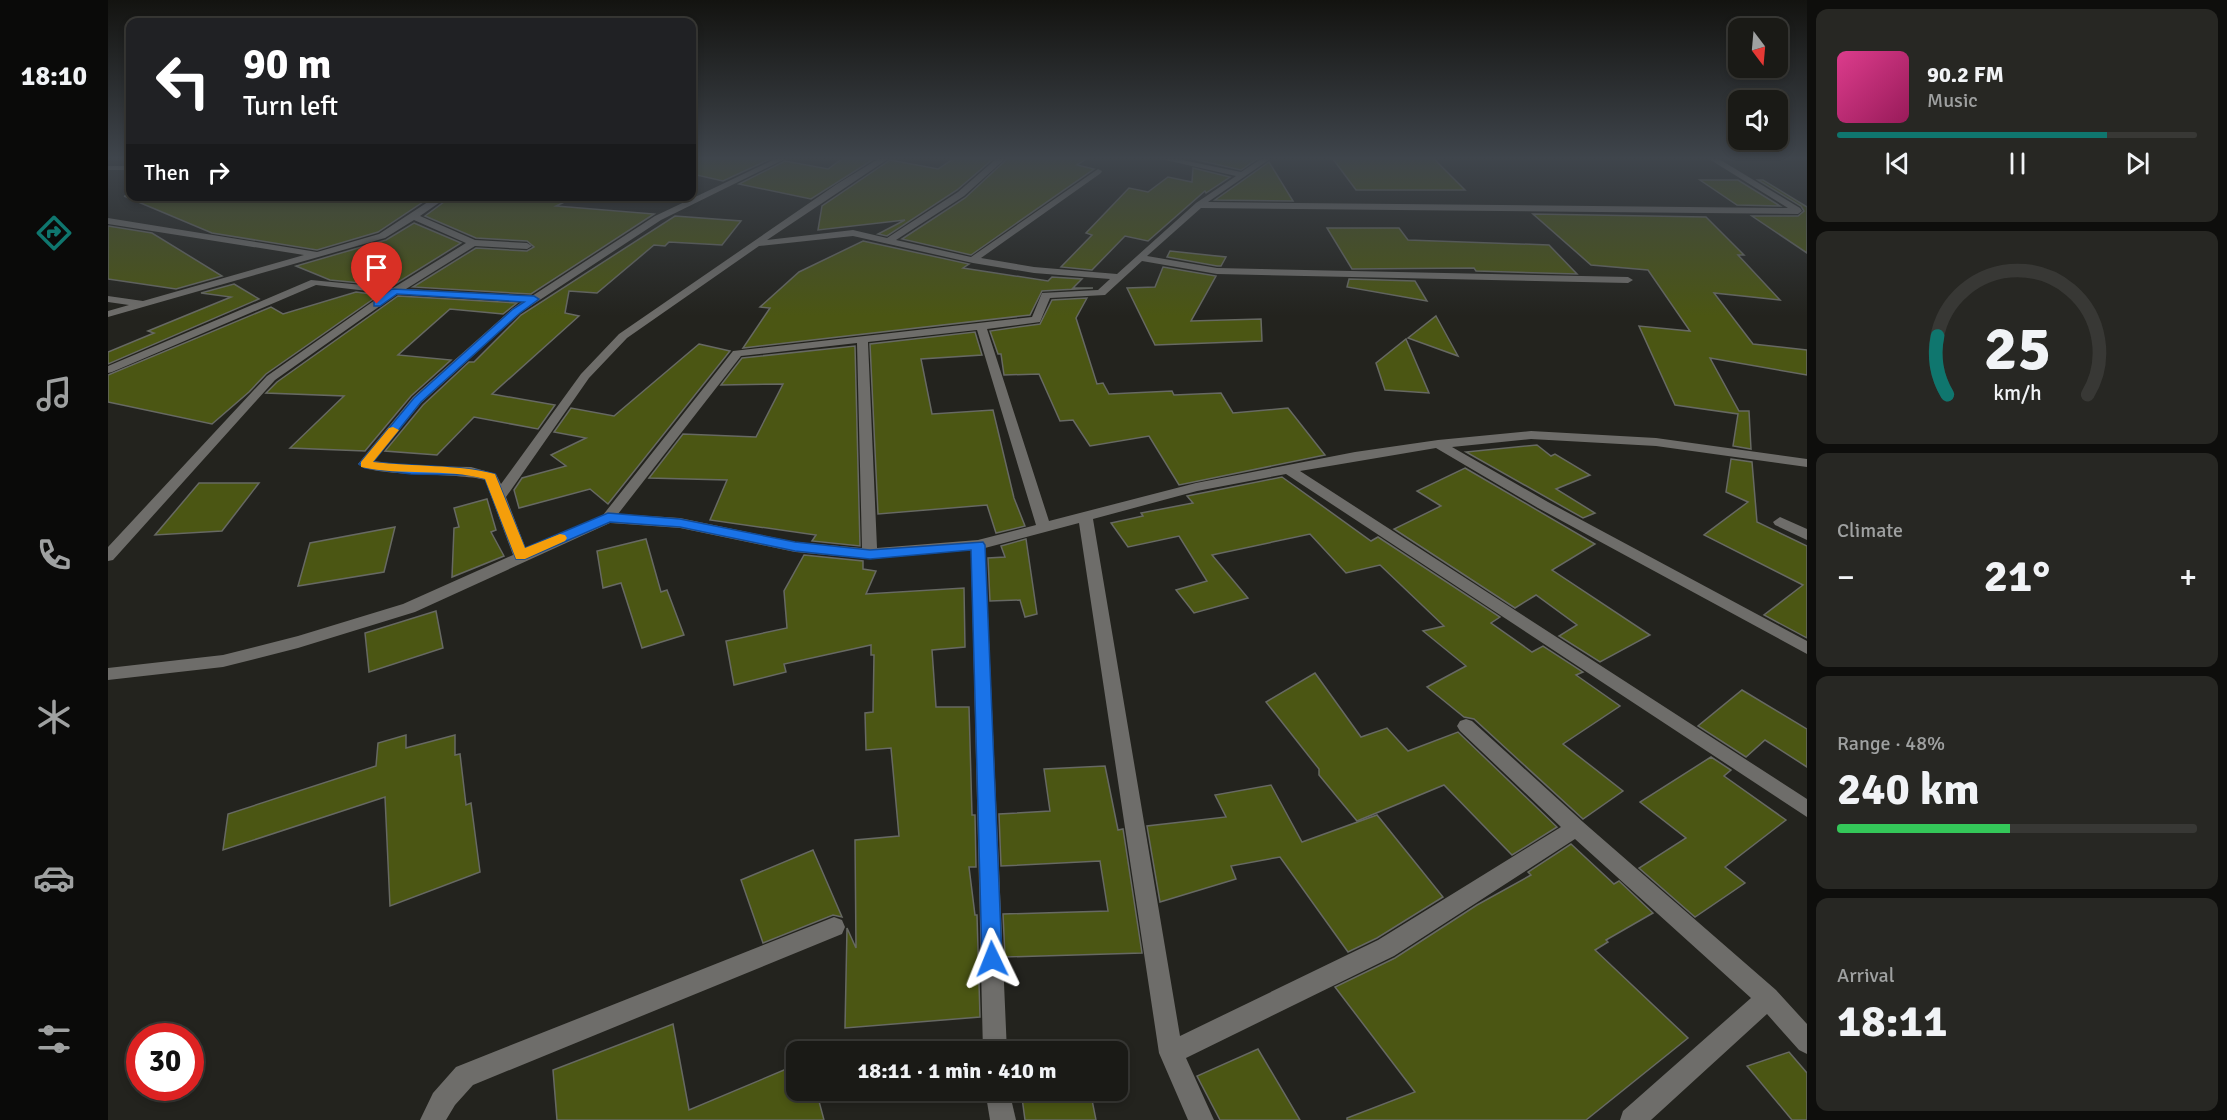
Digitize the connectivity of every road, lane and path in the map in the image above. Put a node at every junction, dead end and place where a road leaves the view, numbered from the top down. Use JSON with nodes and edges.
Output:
{"nodes":[{"id":1,"x":420,"y":211,"type":"edge"},
{"id":2,"x":672,"y":211,"type":"edge"},
{"id":3,"x":804,"y":211,"type":"edge"},
{"id":4,"x":934,"y":211,"type":"edge"},
{"id":5,"x":1041,"y":211,"type":"edge"},
{"id":6,"x":1192,"y":211,"type":"edge"},
{"id":7,"x":1798,"y":211,"type":"edge"},
{"id":8,"x":413,"y":216,"type":"junction"},
{"id":9,"x":1807,"y":216,"type":"edge"},
{"id":10,"x":108,"y":221,"type":"edge"},
{"id":11,"x":890,"y":240,"type":"junction"},
{"id":12,"x":473,"y":243,"type":"junction"},
{"id":13,"x":758,"y":244,"type":"junction"},
{"id":14,"x":527,"y":246,"type":"dead end"},
{"id":15,"x":321,"y":254,"type":"junction"},
{"id":16,"x":1139,"y":258,"type":"junction"},
{"id":17,"x":973,"y":260,"type":"junction"},
{"id":18,"x":1119,"y":277,"type":"junction"},
{"id":19,"x":1628,"y":280,"type":"dead end"},
{"id":20,"x":395,"y":291,"type":"junction"},
{"id":21,"x":108,"y":299,"type":"edge"},
{"id":22,"x":534,"y":299,"type":"junction"},
{"id":23,"x":145,"y":304,"type":"junction"},
{"id":24,"x":108,"y":315,"type":"edge"},
{"id":25,"x":981,"y":326,"type":"junction"},
{"id":26,"x":862,"y":339,"type":"junction"},
{"id":27,"x":108,"y":370,"type":"edge"},
{"id":28,"x":1438,"y":444,"type":"junction"},
{"id":29,"x":1807,"y":463,"type":"edge"},
{"id":30,"x":1288,"y":469,"type":"junction"},
{"id":31,"x":498,"y":498,"type":"junction"},
{"id":32,"x":1085,"y":515,"type":"junction"},
{"id":33,"x":608,"y":518,"type":"junction"},
{"id":34,"x":1780,"y":522,"type":"dead end"},
{"id":35,"x":1044,"y":526,"type":"junction"},
{"id":36,"x":1807,"y":535,"type":"edge"},
{"id":37,"x":978,"y":545,"type":"junction"},
{"id":38,"x":870,"y":554,"type":"junction"},
{"id":39,"x":521,"y":555,"type":"junction"},
{"id":40,"x":108,"y":556,"type":"edge"},
{"id":41,"x":1807,"y":648,"type":"edge"},
{"id":42,"x":108,"y":674,"type":"edge"},
{"id":43,"x":1466,"y":726,"type":"dead end"},
{"id":44,"x":1807,"y":809,"type":"edge"},
{"id":45,"x":1575,"y":828,"type":"junction"},
{"id":46,"x":834,"y":927,"type":"dead end"},
{"id":47,"x":1768,"y":998,"type":"junction"},
{"id":48,"x":995,"y":1041,"type":"edge"},
{"id":49,"x":1807,"y":1042,"type":"edge"},
{"id":50,"x":1171,"y":1053,"type":"junction"},
{"id":51,"x":999,"y":1101,"type":"edge"},
{"id":52,"x":433,"y":1120,"type":"edge"},
{"id":53,"x":1003,"y":1120,"type":"edge"},
{"id":54,"x":1201,"y":1120,"type":"edge"},
{"id":55,"x":1632,"y":1120,"type":"edge"}],
"edges":[{"from":1,"to":8,"type":"street"},
{"from":2,"to":22,"type":"street"},
{"from":3,"to":13,"type":"street"},
{"from":4,"to":11,"type":"street"},
{"from":5,"to":17,"type":"street"},
{"from":6,"to":16,"type":"street"},
{"from":7,"to":9,"type":"street"},
{"from":8,"to":12,"type":"street"},
{"from":8,"to":15,"type":"street"},
{"from":10,"to":15,"type":"street"},
{"from":11,"to":13,"type":"street"},
{"from":11,"to":17,"type":"street"},
{"from":12,"to":14,"type":"street"},
{"from":12,"to":20,"type":"street"},
{"from":13,"to":31,"type":"street"},
{"from":15,"to":23,"type":"street"},
{"from":16,"to":18,"type":"street"},
{"from":16,"to":19,"type":"street"},
{"from":17,"to":18,"type":"street"},
{"from":18,"to":25,"type":"street"},
{"from":20,"to":22,"type":"street"},
{"from":20,"to":27,"type":"street"},
{"from":20,"to":40,"type":"street"},
{"from":21,"to":23,"type":"street"},
{"from":22,"to":31,"type":"street"},
{"from":23,"to":24,"type":"street"},
{"from":25,"to":26,"type":"street"},
{"from":25,"to":35,"type":"street"},
{"from":26,"to":33,"type":"street"},
{"from":26,"to":38,"type":"street"},
{"from":28,"to":29,"type":"street"},
{"from":28,"to":30,"type":"street"},
{"from":28,"to":41,"type":"street"},
{"from":30,"to":32,"type":"street"},
{"from":30,"to":44,"type":"street"},
{"from":31,"to":39,"type":"street"},
{"from":32,"to":35,"type":"street"},
{"from":32,"to":50,"type":"street"},
{"from":33,"to":38,"type":"street"},
{"from":33,"to":39,"type":"street"},
{"from":34,"to":36,"type":"street"},
{"from":35,"to":37,"type":"street"},
{"from":37,"to":38,"type":"street"},
{"from":37,"to":48,"type":"street"},
{"from":39,"to":42,"type":"street"},
{"from":43,"to":45,"type":"street"},
{"from":45,"to":47,"type":"street"},
{"from":45,"to":50,"type":"street"},
{"from":46,"to":52,"type":"street"},
{"from":47,"to":49,"type":"street"},
{"from":47,"to":55,"type":"street"},
{"from":50,"to":54,"type":"street"},
{"from":51,"to":53,"type":"street"}]}
